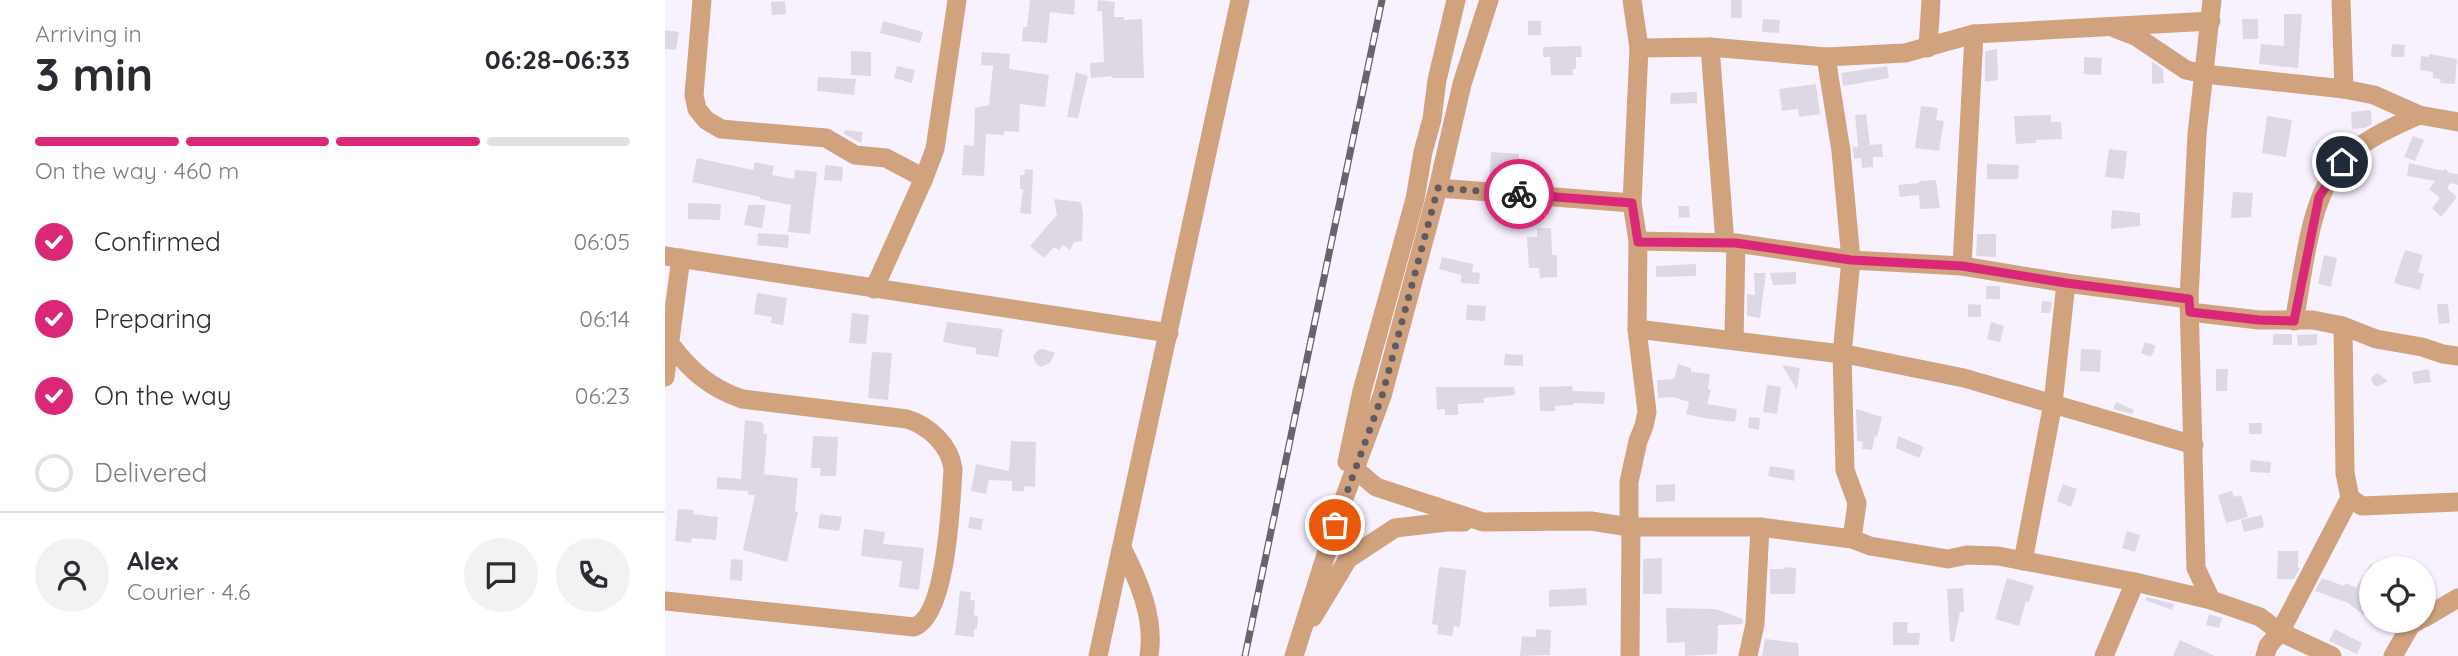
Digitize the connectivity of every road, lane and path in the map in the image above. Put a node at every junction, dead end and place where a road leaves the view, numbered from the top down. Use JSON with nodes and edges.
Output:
{"nodes":[{"id":1,"x":702,"y":0,"type":"edge"},
{"id":2,"x":957,"y":0,"type":"edge"},
{"id":3,"x":1240,"y":0,"type":"edge"},
{"id":4,"x":1456,"y":0,"type":"edge"},
{"id":5,"x":1489,"y":0,"type":"edge"},
{"id":6,"x":1632,"y":0,"type":"edge"},
{"id":7,"x":1931,"y":0,"type":"edge"},
{"id":8,"x":2212,"y":0,"type":"edge"},
{"id":9,"x":2341,"y":0,"type":"edge"},
{"id":10,"x":2211,"y":21,"type":"junction"},
{"id":11,"x":2108,"y":26,"type":"junction"},
{"id":12,"x":1974,"y":34,"type":"junction"},
{"id":13,"x":1710,"y":47,"type":"junction"},
{"id":14,"x":1639,"y":48,"type":"junction"},
{"id":15,"x":1928,"y":48,"type":"junction"},
{"id":16,"x":1826,"y":57,"type":"junction"},
{"id":17,"x":2204,"y":74,"type":"junction"},
{"id":18,"x":2344,"y":89,"type":"junction"},
{"id":19,"x":2419,"y":115,"type":"junction"},
{"id":20,"x":2458,"y":122,"type":"edge"},
{"id":21,"x":924,"y":178,"type":"junction"},
{"id":22,"x":1438,"y":188,"type":"junction"},
{"id":23,"x":1632,"y":203,"type":"junction"},
{"id":24,"x":1638,"y":242,"type":"junction"},
{"id":25,"x":1730,"y":243,"type":"junction"},
{"id":26,"x":673,"y":257,"type":"edge"},
{"id":27,"x":1851,"y":260,"type":"junction"},
{"id":28,"x":1962,"y":266,"type":"junction"},
{"id":29,"x":2066,"y":283,"type":"junction"},
{"id":30,"x":874,"y":289,"type":"junction"},
{"id":31,"x":2190,"y":305,"type":"junction"},
{"id":32,"x":2294,"y":321,"type":"junction"},
{"id":33,"x":2343,"y":326,"type":"junction"},
{"id":34,"x":1637,"y":329,"type":"junction"},
{"id":35,"x":1169,"y":333,"type":"junction"},
{"id":36,"x":1734,"y":340,"type":"junction"},
{"id":37,"x":671,"y":345,"type":"junction"},
{"id":38,"x":1842,"y":354,"type":"junction"},
{"id":39,"x":2458,"y":356,"type":"edge"},
{"id":40,"x":665,"y":377,"type":"edge"},
{"id":41,"x":2053,"y":403,"type":"junction"},
{"id":42,"x":2194,"y":445,"type":"junction"},
{"id":43,"x":1355,"y":469,"type":"junction"},
{"id":44,"x":2350,"y":498,"type":"junction"},
{"id":45,"x":2458,"y":502,"type":"edge"},
{"id":46,"x":1342,"y":504,"type":"junction"},
{"id":47,"x":1483,"y":522,"type":"junction"},
{"id":48,"x":1629,"y":527,"type":"junction"},
{"id":49,"x":1760,"y":527,"type":"junction"},
{"id":50,"x":1852,"y":540,"type":"junction"},
{"id":51,"x":1122,"y":548,"type":"junction"},
{"id":52,"x":2023,"y":561,"type":"junction"},
{"id":53,"x":2135,"y":582,"type":"junction"},
{"id":54,"x":2458,"y":598,"type":"edge"},
{"id":55,"x":2211,"y":600,"type":"junction"},
{"id":56,"x":665,"y":601,"type":"edge"},
{"id":57,"x":2436,"y":611,"type":"edge"},
{"id":58,"x":2280,"y":632,"type":"junction"},
{"id":59,"x":2406,"y":633,"type":"edge"},
{"id":60,"x":1300,"y":636,"type":"junction"},
{"id":61,"x":1098,"y":656,"type":"edge"},
{"id":62,"x":1149,"y":656,"type":"edge"},
{"id":63,"x":1294,"y":656,"type":"edge"},
{"id":64,"x":1630,"y":656,"type":"edge"},
{"id":65,"x":1748,"y":656,"type":"edge"},
{"id":66,"x":2104,"y":656,"type":"edge"},
{"id":67,"x":2265,"y":656,"type":"edge"},
{"id":68,"x":2332,"y":656,"type":"edge"},
{"id":69,"x":2393,"y":656,"type":"edge"}],
"edges":[{"from":1,"to":21,"type":"street"},
{"from":2,"to":21,"type":"street"},
{"from":3,"to":35,"type":"street"},
{"from":4,"to":46,"type":"street"},
{"from":5,"to":22,"type":"street"},
{"from":6,"to":14,"type":"street"},
{"from":7,"to":15,"type":"street"},
{"from":8,"to":10,"type":"street"},
{"from":9,"to":18,"type":"street"},
{"from":10,"to":11,"type":"street"},
{"from":10,"to":17,"type":"street"},
{"from":11,"to":12,"type":"street"},
{"from":11,"to":17,"type":"street"},
{"from":12,"to":15,"type":"street"},
{"from":12,"to":28,"type":"street"},
{"from":13,"to":14,"type":"street"},
{"from":13,"to":16,"type":"street"},
{"from":13,"to":25,"type":"street"},
{"from":14,"to":23,"type":"street"},
{"from":15,"to":16,"type":"street"},
{"from":16,"to":27,"type":"street"},
{"from":17,"to":18,"type":"street"},
{"from":17,"to":31,"type":"street"},
{"from":18,"to":19,"type":"street"},
{"from":19,"to":20,"type":"street"},
{"from":19,"to":32,"type":"street"},
{"from":21,"to":30,"type":"street"},
{"from":22,"to":23,"type":"street"},
{"from":22,"to":43,"type":"street"},
{"from":23,"to":24,"type":"street"},
{"from":24,"to":25,"type":"street"},
{"from":24,"to":34,"type":"street"},
{"from":25,"to":27,"type":"street"},
{"from":25,"to":36,"type":"street"},
{"from":26,"to":30,"type":"street"},
{"from":26,"to":37,"type":"street"},
{"from":27,"to":28,"type":"street"},
{"from":27,"to":38,"type":"street"},
{"from":28,"to":29,"type":"street"},
{"from":29,"to":31,"type":"street"},
{"from":29,"to":41,"type":"street"},
{"from":30,"to":35,"type":"street"},
{"from":31,"to":32,"type":"street"},
{"from":31,"to":42,"type":"street"},
{"from":32,"to":33,"type":"street"},
{"from":33,"to":39,"type":"street"},
{"from":33,"to":44,"type":"street"},
{"from":34,"to":36,"type":"street"},
{"from":34,"to":48,"type":"street"},
{"from":35,"to":51,"type":"street"},
{"from":36,"to":38,"type":"street"},
{"from":37,"to":40,"type":"street"},
{"from":37,"to":56,"type":"street"},
{"from":38,"to":41,"type":"street"},
{"from":38,"to":50,"type":"street"},
{"from":41,"to":42,"type":"street"},
{"from":41,"to":52,"type":"street"},
{"from":42,"to":55,"type":"street"},
{"from":43,"to":46,"type":"street"},
{"from":43,"to":47,"type":"street"},
{"from":44,"to":45,"type":"street"},
{"from":44,"to":58,"type":"street"},
{"from":46,"to":60,"type":"street"},
{"from":47,"to":48,"type":"street"},
{"from":47,"to":60,"type":"street"},
{"from":48,"to":49,"type":"street"},
{"from":48,"to":64,"type":"street"},
{"from":49,"to":50,"type":"street"},
{"from":49,"to":65,"type":"street"},
{"from":50,"to":52,"type":"street"},
{"from":51,"to":61,"type":"street"},
{"from":51,"to":62,"type":"street"},
{"from":52,"to":53,"type":"street"},
{"from":53,"to":55,"type":"street"},
{"from":53,"to":66,"type":"street"},
{"from":54,"to":57,"type":"street"},
{"from":55,"to":58,"type":"street"},
{"from":58,"to":67,"type":"street"},
{"from":58,"to":68,"type":"street"},
{"from":59,"to":69,"type":"street"},
{"from":60,"to":63,"type":"street"}]}
